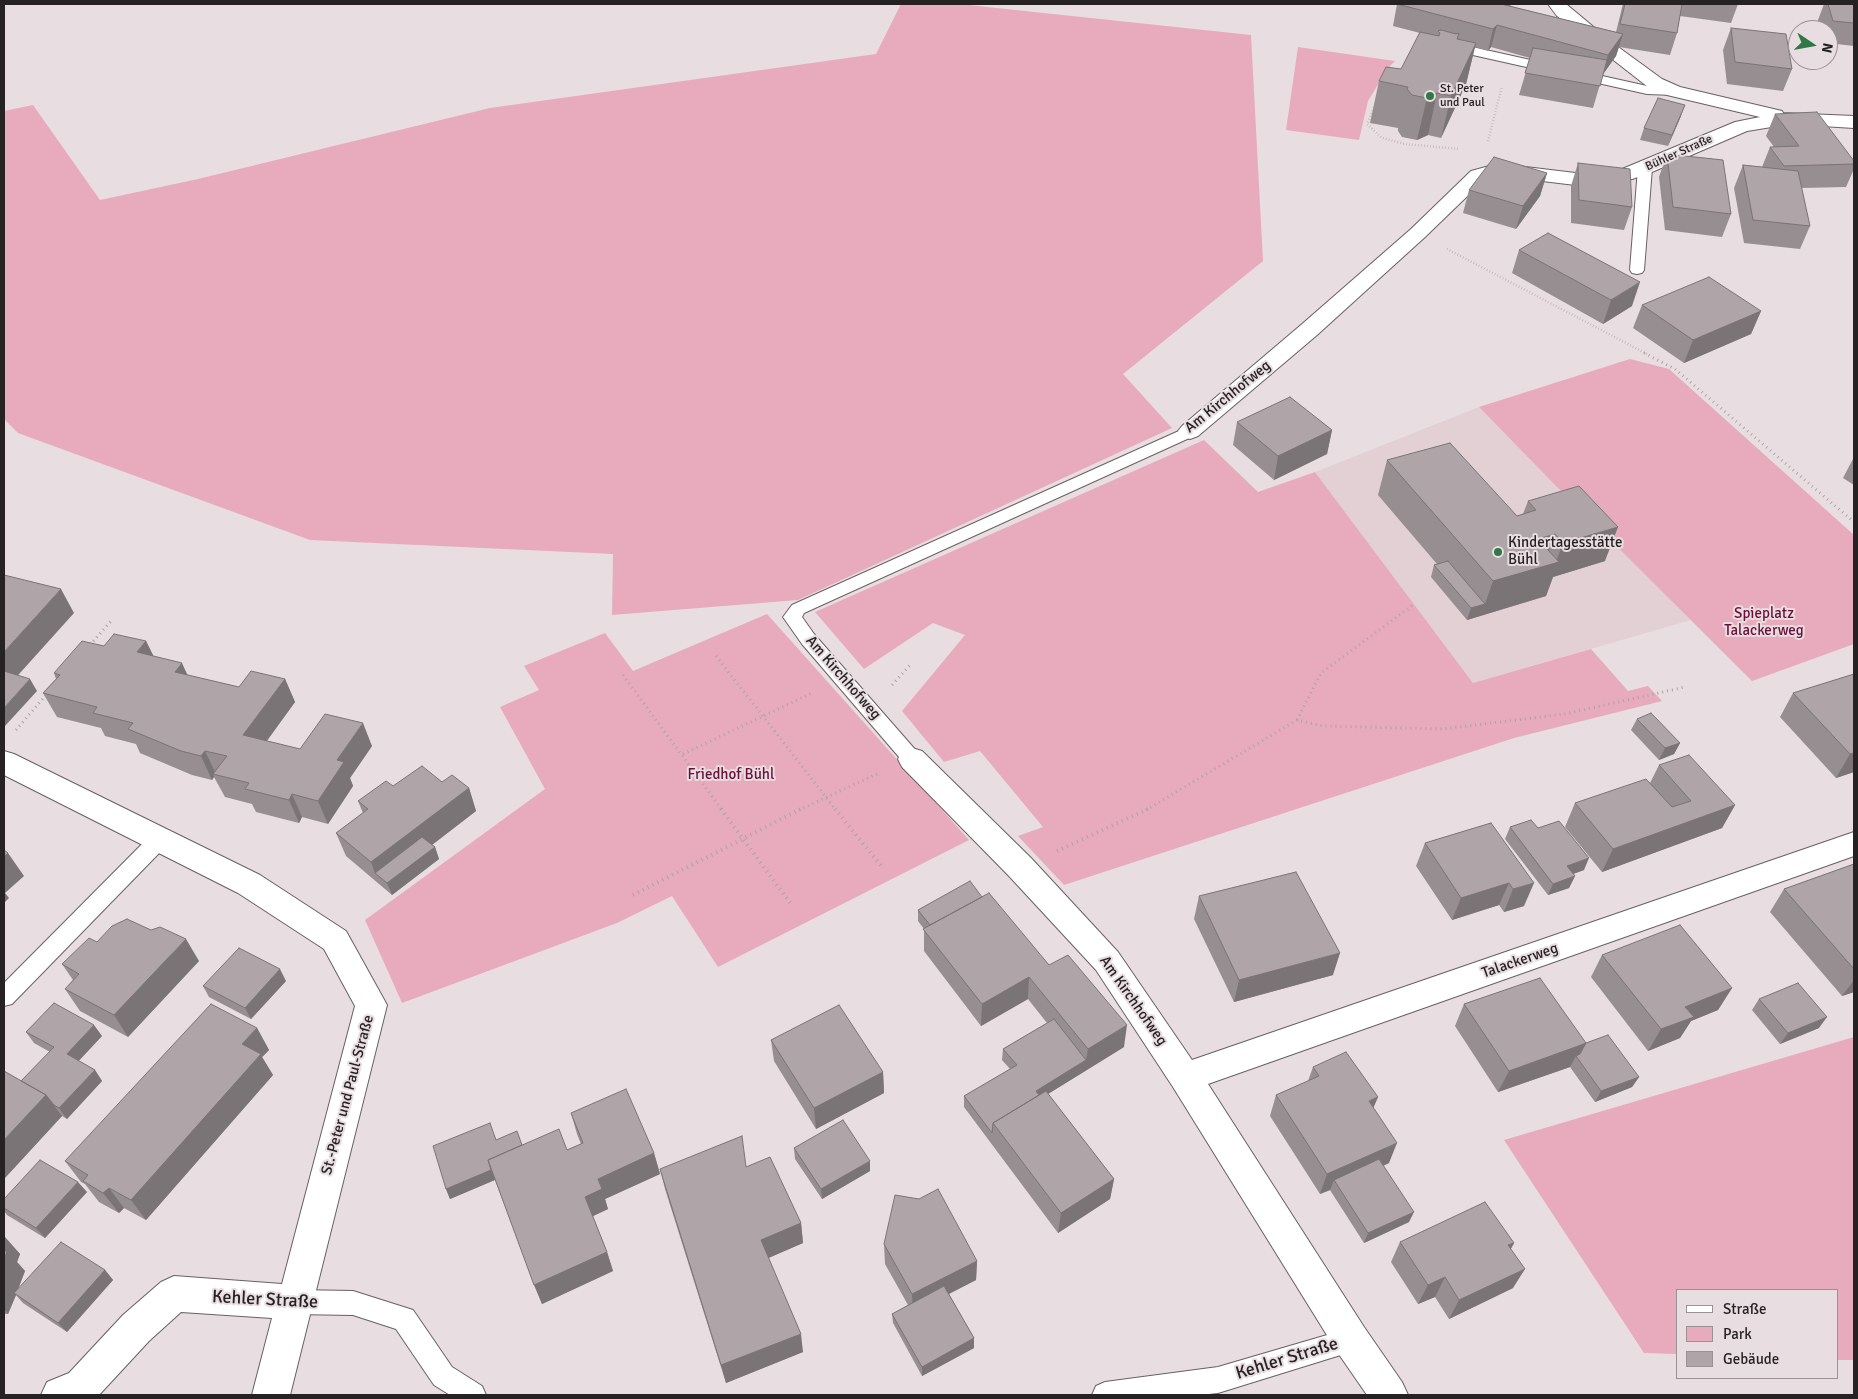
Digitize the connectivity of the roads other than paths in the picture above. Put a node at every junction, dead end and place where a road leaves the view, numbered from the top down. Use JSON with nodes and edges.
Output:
{"nodes":[{"id":1,"x":1557,"y":4,"type":"edge"},
{"id":2,"x":1446,"y":46,"type":"edge"},
{"id":3,"x":1674,"y":91,"type":"junction"},
{"id":4,"x":1790,"y":118,"type":"junction"},
{"id":5,"x":1854,"y":122,"type":"edge"},
{"id":6,"x":1645,"y":168,"type":"junction"},
{"id":7,"x":1478,"y":175,"type":"joint"},
{"id":8,"x":1637,"y":270,"type":"dead end"},
{"id":9,"x":1190,"y":431,"type":"joint"},
{"id":10,"x":7,"y":749,"type":"edge"},
{"id":11,"x":912,"y":759,"type":"joint"},
{"id":12,"x":160,"y":839,"type":"junction"},
{"id":13,"x":1854,"y":844,"type":"edge"},
{"id":14,"x":4,"y":997,"type":"edge"},
{"id":15,"x":1185,"y":1077,"type":"junction"},
{"id":16,"x":294,"y":1302,"type":"junction"},
{"id":17,"x":1351,"y":1340,"type":"junction"},
{"id":18,"x":60,"y":1395,"type":"edge"},
{"id":19,"x":271,"y":1395,"type":"edge"},
{"id":20,"x":472,"y":1395,"type":"edge"},
{"id":21,"x":1105,"y":1395,"type":"edge"},
{"id":22,"x":1389,"y":1395,"type":"edge"}],
"edges":[{"from":1,"to":3,"type":"street","name":"Bühler Straße"},
{"from":2,"to":3,"type":"lane","name":"Bühler Straße"},
{"from":3,"to":4,"type":"street","name":"Bühler Straße"},
{"from":4,"to":5,"type":"street","name":"Bühler Straße"},
{"from":4,"to":6,"type":"street","name":"Bühler Straße"},
{"from":6,"to":7,"type":"street","name":"Bühler Straße"},
{"from":6,"to":8,"type":"lane"},
{"from":7,"to":9,"type":"street","name":"Am Kirchhofweg"},
{"from":9,"to":11,"type":"lane","name":"Am Kirchhofweg"},
{"from":10,"to":12,"type":"street","name":"St.-Peter und Paul-Straße"},
{"from":11,"to":15,"type":"street","name":"Am Kirchhofweg"},
{"from":12,"to":14,"type":"lane"},
{"from":12,"to":16,"type":"street","name":"St.-Peter und Paul-Straße"},
{"from":13,"to":15,"type":"street","name":"Talackerweg"},
{"from":15,"to":17,"type":"street","name":"Am Kirchhofweg"},
{"from":16,"to":18,"type":"street","name":"Kehler Straße"},
{"from":16,"to":19,"type":"street","name":"St.-Peter und Paul-Straße"},
{"from":16,"to":20,"type":"lane","name":"Kehler Straße"},
{"from":17,"to":21,"type":"lane","name":"Kehler Straße"},
{"from":17,"to":22,"type":"street","name":"Am Kirchhofweg"}]}
